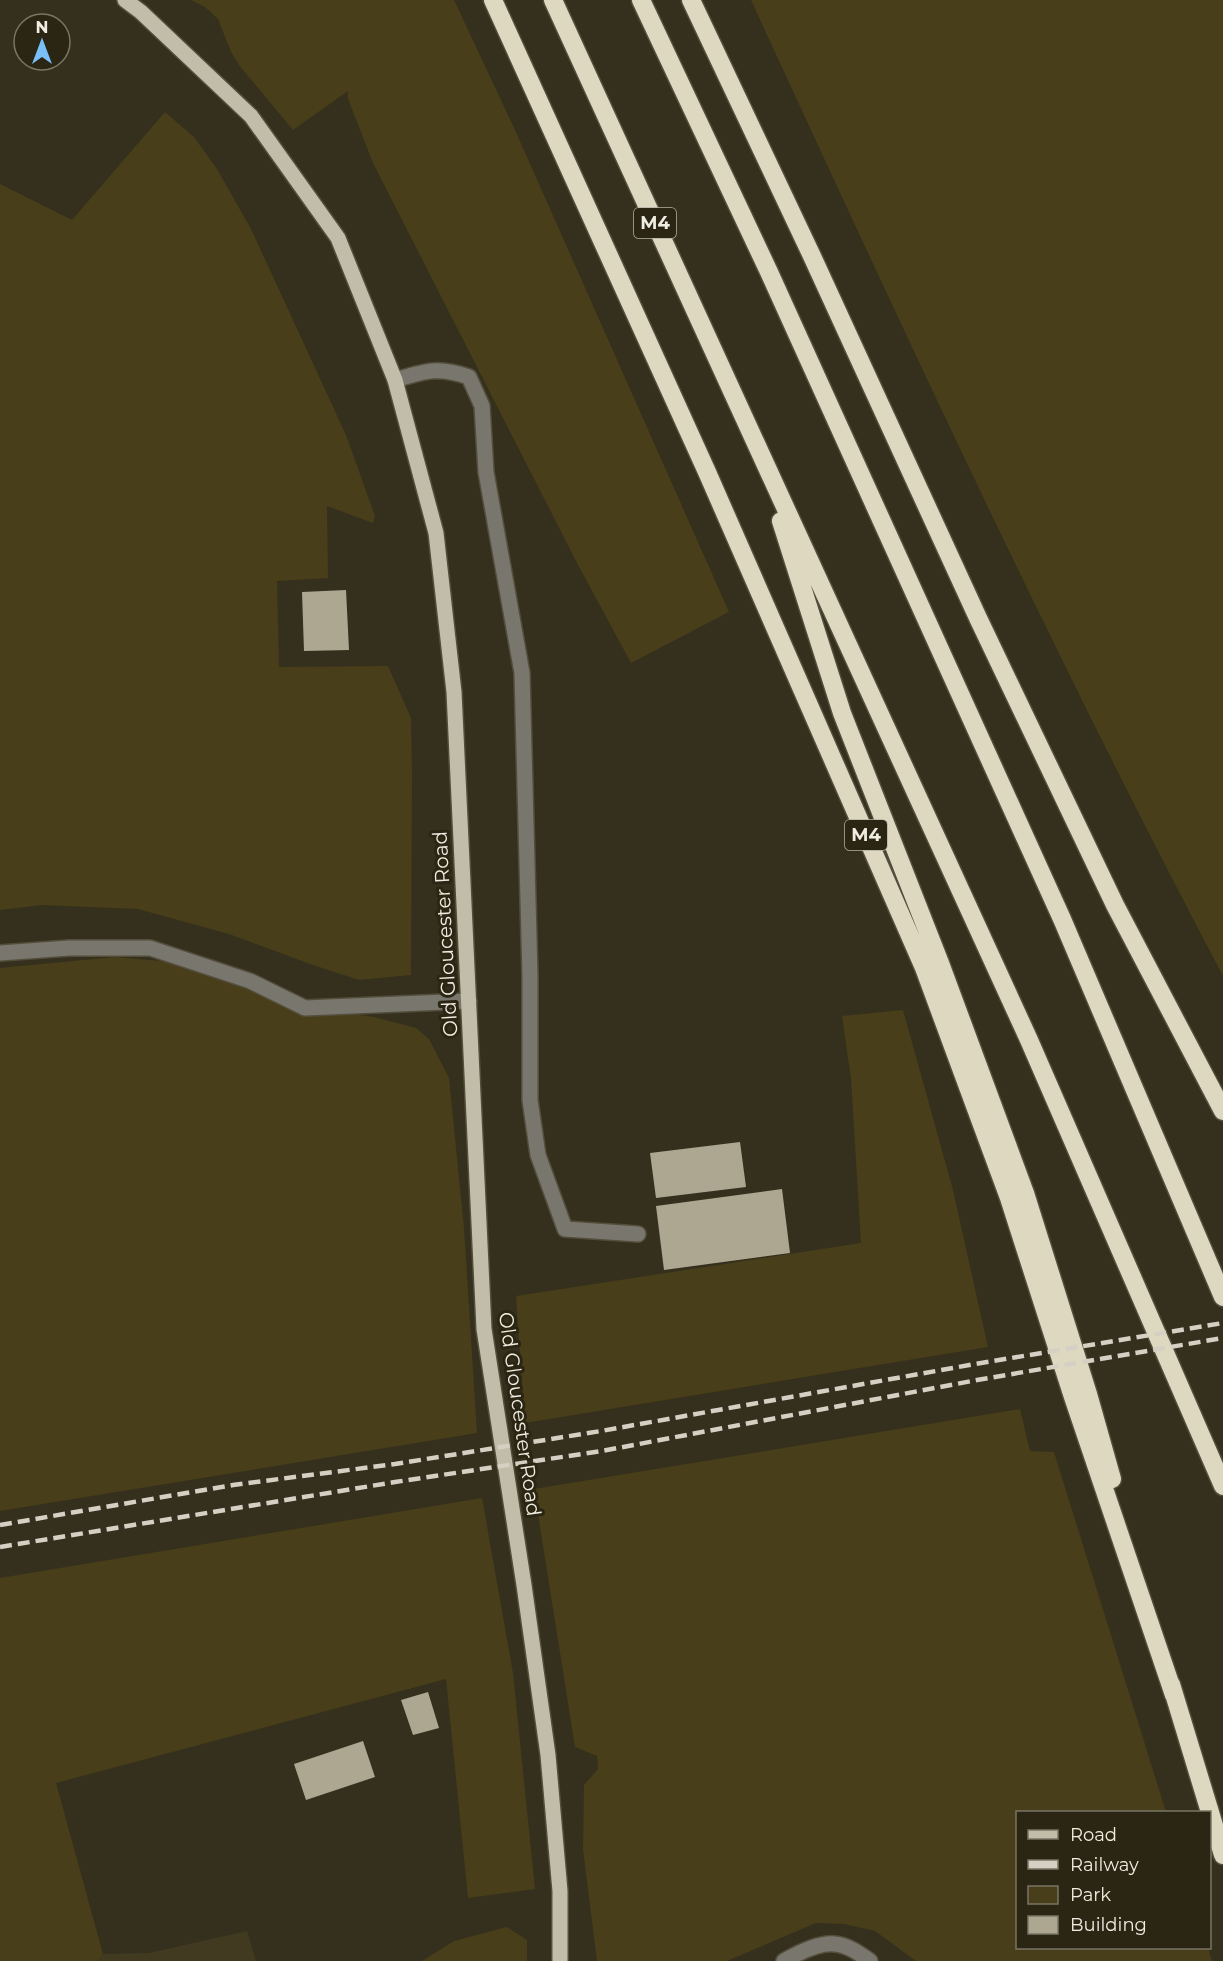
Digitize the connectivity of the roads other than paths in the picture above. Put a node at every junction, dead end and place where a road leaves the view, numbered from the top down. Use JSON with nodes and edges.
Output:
{"nodes":[{"id":1,"x":125,"y":0,"type":"edge"},
{"id":2,"x":493,"y":0,"type":"edge"},
{"id":3,"x":552,"y":0,"type":"edge"},
{"id":4,"x":641,"y":0,"type":"edge"},
{"id":5,"x":691,"y":0,"type":"edge"},
{"id":6,"x":395,"y":380,"type":"junction"},
{"id":7,"x":757,"y":445,"type":"junction"},
{"id":8,"x":0,"y":953,"type":"edge"},
{"id":9,"x":469,"y":1001,"type":"junction"},
{"id":10,"x":1223,"y":1111,"type":"edge"},
{"id":11,"x":638,"y":1234,"type":"dead end"},
{"id":12,"x":1223,"y":1297,"type":"edge"},
{"id":13,"x":1223,"y":1486,"type":"edge"},
{"id":14,"x":1174,"y":1695,"type":"junction"},
{"id":15,"x":1210,"y":1811,"type":"edge"},
{"id":16,"x":1211,"y":1816,"type":"edge"},
{"id":17,"x":1223,"y":1855,"type":"edge"},
{"id":18,"x":560,"y":1961,"type":"edge"},
{"id":19,"x":784,"y":1961,"type":"edge"},
{"id":20,"x":870,"y":1961,"type":"edge"}],
"edges":[{"from":1,"to":6,"type":"main road","name":"Old Gloucester Road"},
{"from":2,"to":14,"type":"highway","number":"M4"},
{"from":3,"to":7,"type":"highway","number":"M4"},
{"from":4,"to":12,"type":"highway"},
{"from":5,"to":10,"type":"highway"},
{"from":6,"to":9,"type":"main road","name":"Old Gloucester Road"},
{"from":6,"to":11,"type":"street"},
{"from":7,"to":13,"type":"highway","number":"M4"},
{"from":7,"to":14,"type":"highway","number":"M4"},
{"from":8,"to":9,"type":"street"},
{"from":9,"to":18,"type":"main road","name":"Old Gloucester Road"},
{"from":14,"to":15,"type":"highway","number":"M4"},
{"from":16,"to":17,"type":"highway","number":"M4"},
{"from":19,"to":20,"type":"street"}]}
